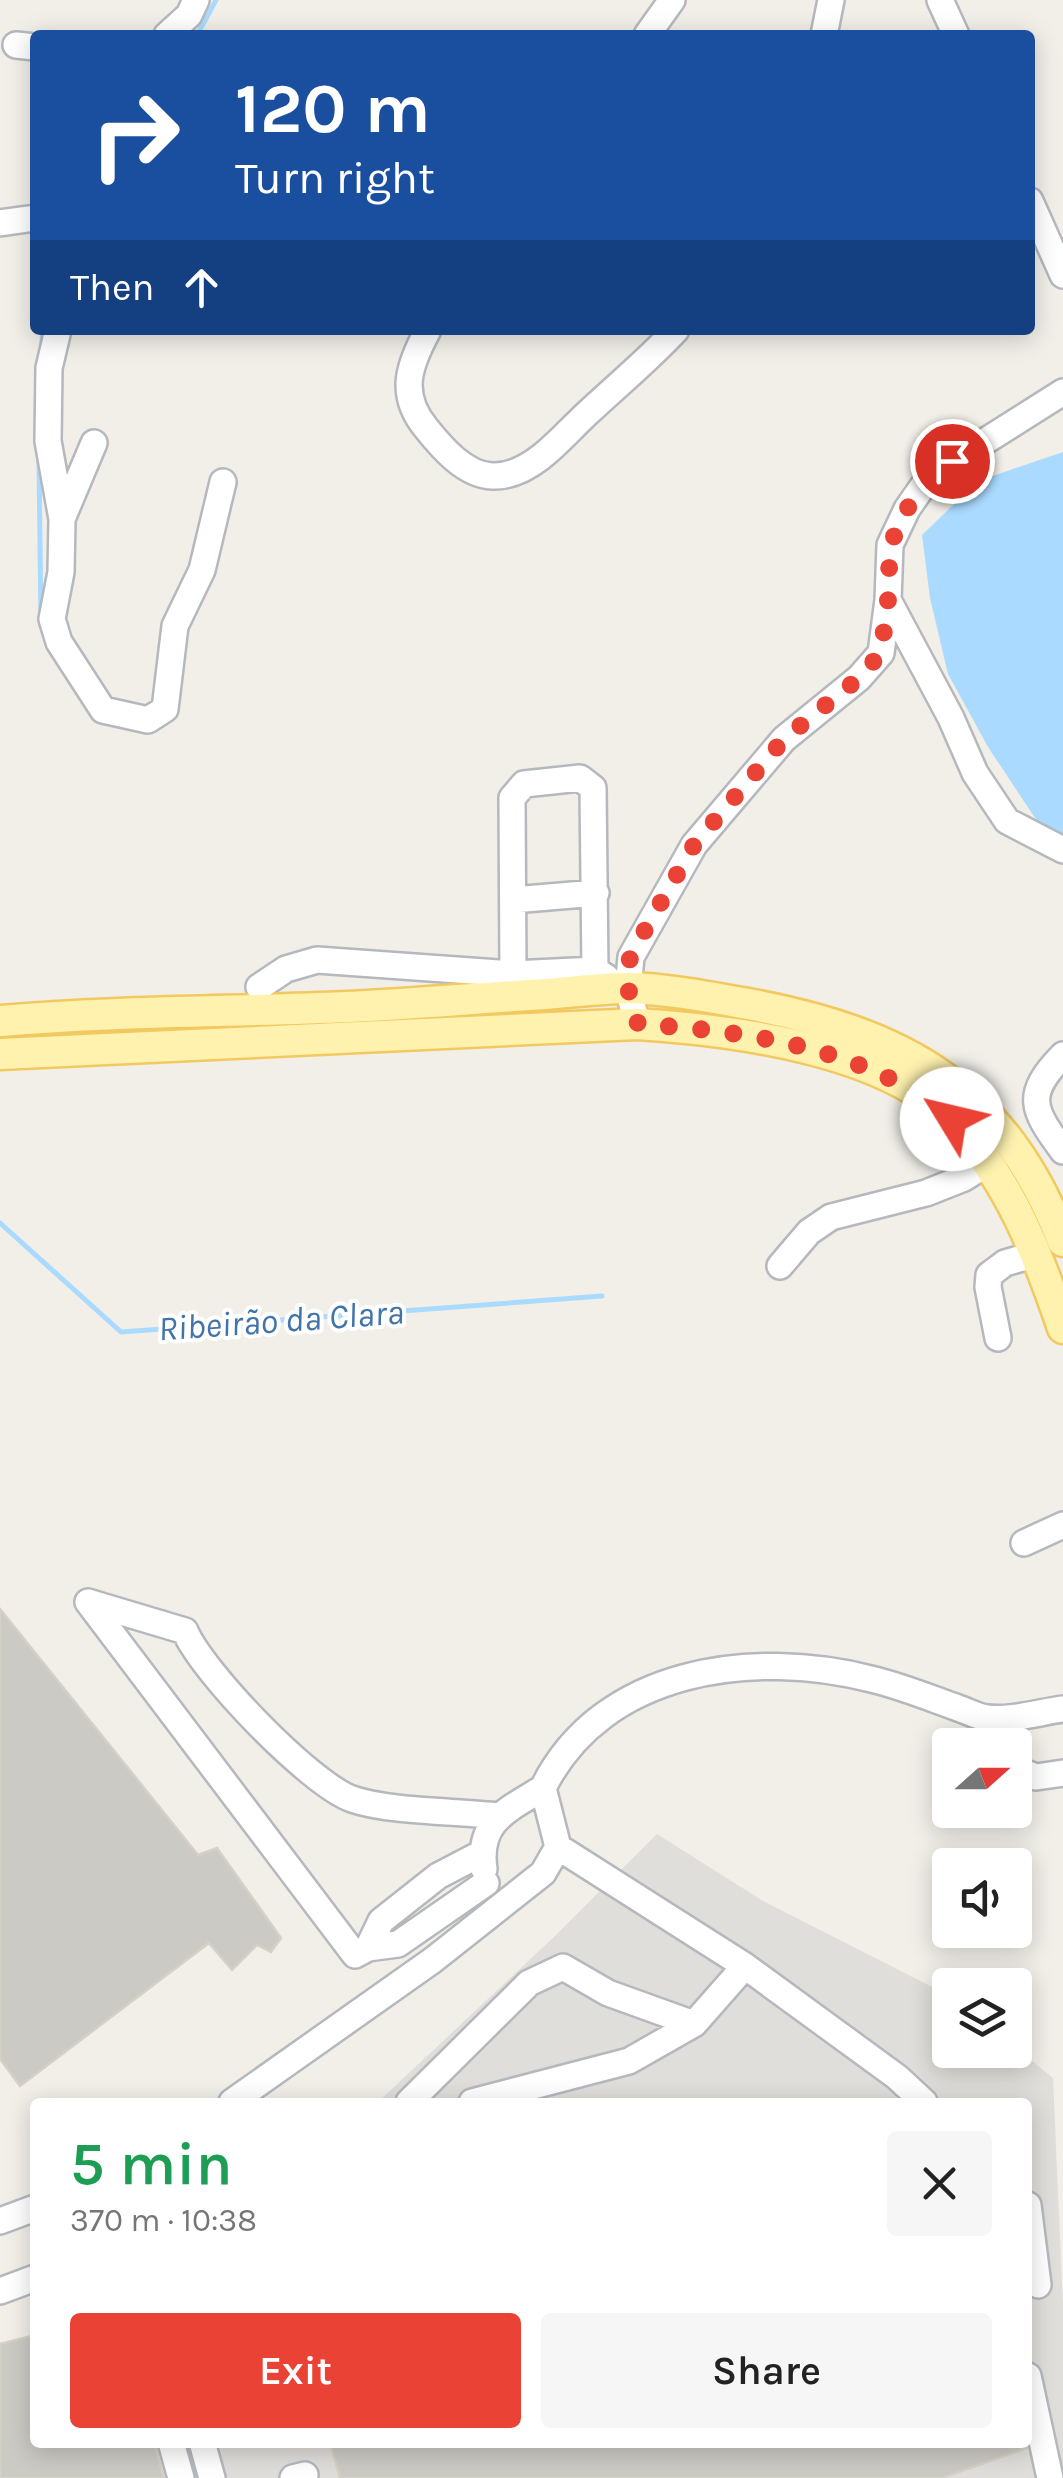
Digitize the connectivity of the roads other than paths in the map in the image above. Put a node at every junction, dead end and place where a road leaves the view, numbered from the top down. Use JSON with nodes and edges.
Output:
{"nodes":[{"id":1,"x":196,"y":0,"type":"edge"},
{"id":2,"x":672,"y":0,"type":"edge"},
{"id":3,"x":831,"y":0,"type":"edge"},
{"id":4,"x":940,"y":0,"type":"edge"},
{"id":5,"x":172,"y":30,"type":"edge"},
{"id":6,"x":651,"y":30,"type":"edge"},
{"id":7,"x":825,"y":30,"type":"edge"},
{"id":8,"x":954,"y":30,"type":"edge"},
{"id":9,"x":1035,"y":212,"type":"edge"},
{"id":10,"x":30,"y":219,"type":"edge"},
{"id":11,"x":0,"y":223,"type":"edge"},
{"id":12,"x":1063,"y":275,"type":"edge"},
{"id":13,"x":57,"y":335,"type":"edge"},
{"id":14,"x":425,"y":335,"type":"edge"},
{"id":15,"x":671,"y":335,"type":"edge"},
{"id":16,"x":1063,"y":392,"type":"edge"},
{"id":17,"x":94,"y":443,"type":"dead end"},
{"id":18,"x":223,"y":482,"type":"dead end"},
{"id":19,"x":62,"y":519,"type":"junction"},
{"id":20,"x":888,"y":600,"type":"junction"},
{"id":21,"x":1063,"y":850,"type":"edge"},
{"id":22,"x":596,"y":893,"type":"junction"},
{"id":23,"x":513,"y":900,"type":"junction"},
{"id":24,"x":595,"y":970,"type":"junction"},
{"id":25,"x":514,"y":974,"type":"junction"},
{"id":26,"x":259,"y":986,"type":"dead end"},
{"id":27,"x":628,"y":988,"type":"junction"},
{"id":28,"x":0,"y":1021,"type":"edge"},
{"id":29,"x":638,"y":1024,"type":"junction"},
{"id":30,"x":0,"y":1054,"type":"edge"},
{"id":31,"x":1063,"y":1056,"type":"edge"},
{"id":32,"x":1063,"y":1151,"type":"edge"},
{"id":33,"x":988,"y":1163,"type":"junction"},
{"id":34,"x":1050,"y":1247,"type":"edge"},
{"id":35,"x":780,"y":1266,"type":"dead end"},
{"id":36,"x":1063,"y":1328,"type":"edge"},
{"id":37,"x":998,"y":1338,"type":"dead end"},
{"id":38,"x":1063,"y":1525,"type":"edge"},
{"id":39,"x":1024,"y":1543,"type":"dead end"},
{"id":40,"x":1063,"y":1709,"type":"edge"},
{"id":41,"x":988,"y":1718,"type":"junction"},
{"id":42,"x":991,"y":1728,"type":"edge"},
{"id":43,"x":1063,"y":1773,"type":"edge"},
{"id":44,"x":1032,"y":1775,"type":"edge"},
{"id":45,"x":543,"y":1788,"type":"junction"},
{"id":46,"x":499,"y":1816,"type":"junction"},
{"id":47,"x":558,"y":1846,"type":"junction"},
{"id":48,"x":482,"y":1853,"type":"junction"},
{"id":49,"x":486,"y":1883,"type":"junction"},
{"id":50,"x":499,"y":1906,"type":"junction"},
{"id":51,"x":368,"y":1948,"type":"junction"},
{"id":52,"x":745,"y":1966,"type":"junction"},
{"id":53,"x":694,"y":2024,"type":"junction"},
{"id":54,"x":238,"y":2098,"type":"edge"},
{"id":55,"x":413,"y":2098,"type":"edge"},
{"id":56,"x":487,"y":2098,"type":"edge"},
{"id":57,"x":920,"y":2098,"type":"edge"},
{"id":58,"x":30,"y":2210,"type":"edge"},
{"id":59,"x":0,"y":2221,"type":"edge"},
{"id":60,"x":1032,"y":2238,"type":"edge"},
{"id":61,"x":30,"y":2280,"type":"edge"},
{"id":62,"x":1038,"y":2285,"type":"dead end"},
{"id":63,"x":0,"y":2291,"type":"edge"},
{"id":64,"x":1032,"y":2395,"type":"edge"},
{"id":65,"x":172,"y":2448,"type":"edge"},
{"id":66,"x":204,"y":2448,"type":"edge"},
{"id":67,"x":180,"y":2478,"type":"edge"},
{"id":68,"x":212,"y":2478,"type":"edge"},
{"id":69,"x":1050,"y":2478,"type":"edge"}],
"edges":[{"from":1,"to":5,"type":"street"},
{"from":2,"to":6,"type":"street"},
{"from":3,"to":7,"type":"street"},
{"from":4,"to":8,"type":"street"},
{"from":9,"to":12,"type":"street"},
{"from":10,"to":11,"type":"street"},
{"from":13,"to":19,"type":"street"},
{"from":14,"to":15,"type":"street"},
{"from":16,"to":20,"type":"street"},
{"from":17,"to":19,"type":"street"},
{"from":18,"to":19,"type":"street"},
{"from":20,"to":21,"type":"street"},
{"from":20,"to":27,"type":"street"},
{"from":22,"to":23,"type":"street"},
{"from":22,"to":23,"type":"street"},
{"from":22,"to":24,"type":"street"},
{"from":23,"to":25,"type":"street"},
{"from":24,"to":25,"type":"street"},
{"from":24,"to":27,"type":"street"},
{"from":25,"to":26,"type":"street"},
{"from":27,"to":28,"type":"main road"},
{"from":27,"to":29,"type":"street"},
{"from":27,"to":34,"type":"main road"},
{"from":29,"to":30,"type":"main road"},
{"from":29,"to":33,"type":"main road"},
{"from":31,"to":32,"type":"street"},
{"from":33,"to":34,"type":"main road"},
{"from":33,"to":35,"type":"street"},
{"from":34,"to":36,"type":"main road"},
{"from":34,"to":37,"type":"street"},
{"from":38,"to":39,"type":"street"},
{"from":40,"to":41,"type":"street"},
{"from":41,"to":42,"type":"street"},
{"from":41,"to":45,"type":"street"},
{"from":43,"to":44,"type":"street"},
{"from":45,"to":46,"type":"street"},
{"from":45,"to":47,"type":"street"},
{"from":46,"to":48,"type":"street"},
{"from":46,"to":51,"type":"street"},
{"from":47,"to":50,"type":"street"},
{"from":47,"to":52,"type":"street"},
{"from":48,"to":49,"type":"street"},
{"from":48,"to":51,"type":"street"},
{"from":49,"to":50,"type":"street"},
{"from":49,"to":51,"type":"street"},
{"from":50,"to":54,"type":"street"},
{"from":52,"to":53,"type":"street"},
{"from":52,"to":57,"type":"street"},
{"from":53,"to":55,"type":"street"},
{"from":53,"to":56,"type":"street"},
{"from":58,"to":59,"type":"street"},
{"from":60,"to":62,"type":"street"},
{"from":61,"to":63,"type":"street"},
{"from":64,"to":69,"type":"street"},
{"from":65,"to":67,"type":"street"},
{"from":66,"to":68,"type":"street"}]}
